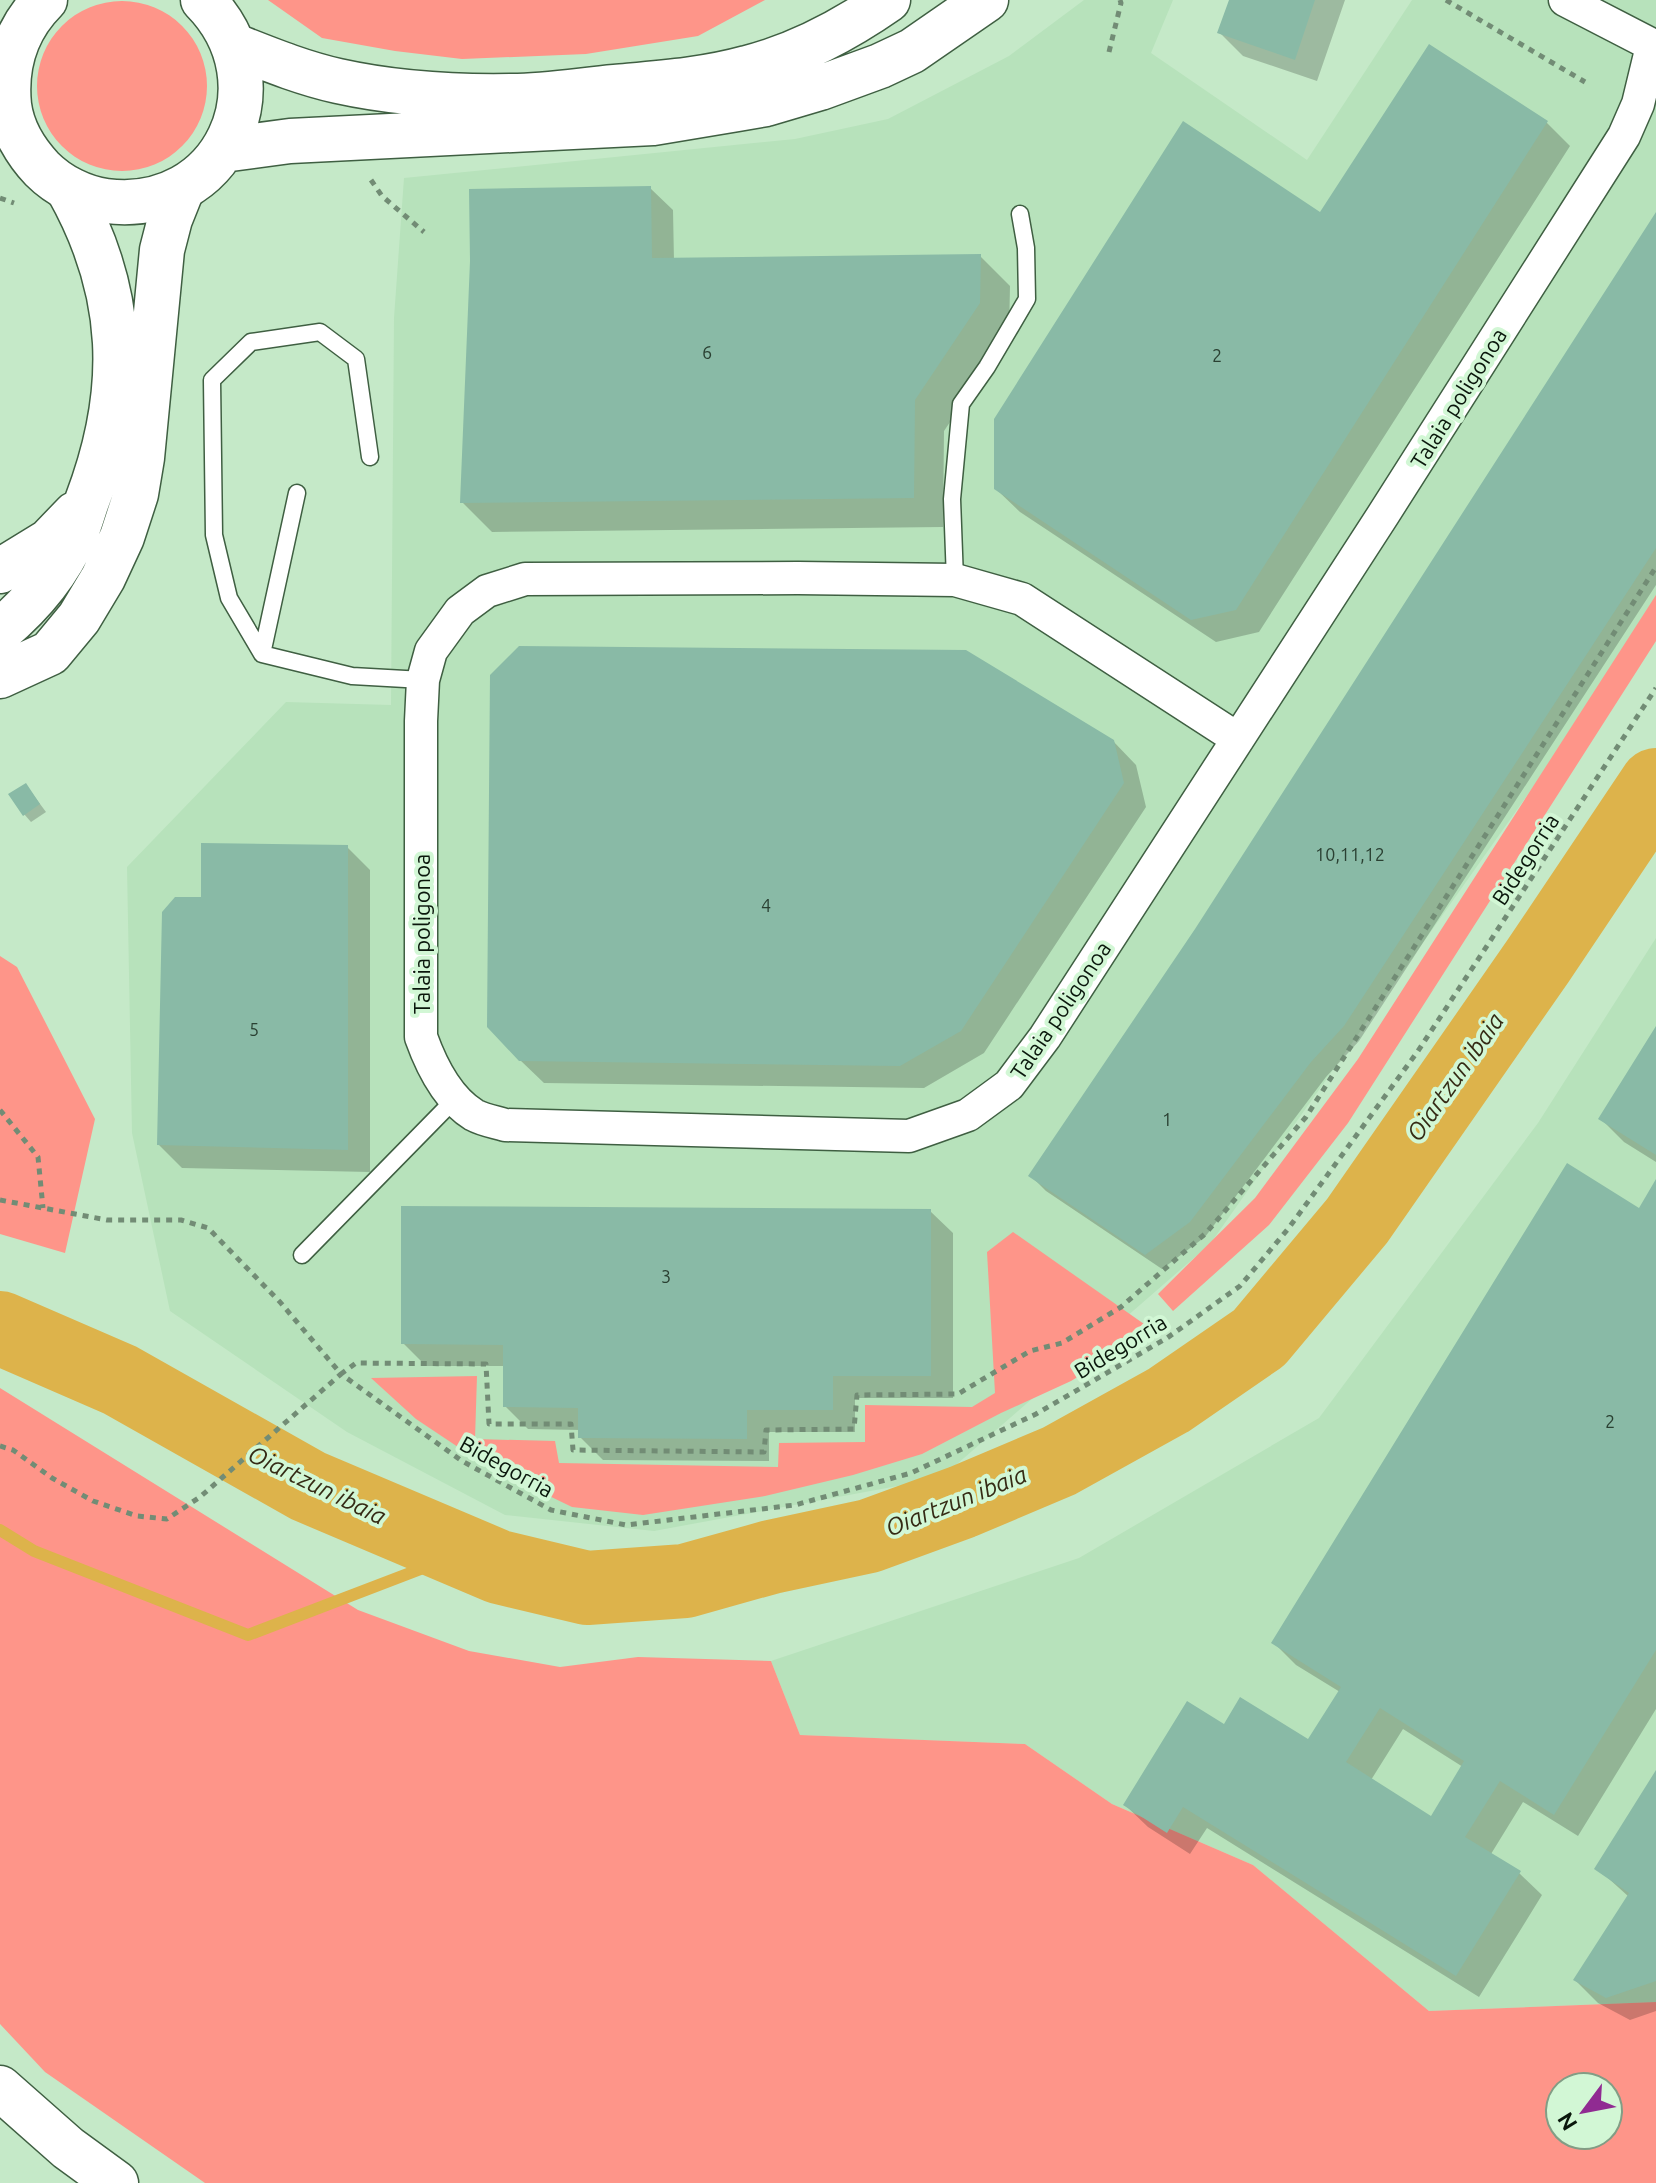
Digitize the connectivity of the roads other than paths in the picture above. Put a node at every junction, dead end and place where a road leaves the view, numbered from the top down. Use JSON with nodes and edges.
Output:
{"nodes":[{"id":1,"x":45,"y":0,"type":"edge"},
{"id":2,"x":203,"y":0,"type":"edge"},
{"id":3,"x":888,"y":0,"type":"edge"},
{"id":4,"x":986,"y":0,"type":"edge"},
{"id":5,"x":1565,"y":0,"type":"edge"},
{"id":6,"x":1600,"y":8,"type":"edge"},
{"id":7,"x":235,"y":46,"type":"junction"},
{"id":8,"x":1654,"y":46,"type":"edge"},
{"id":9,"x":5,"y":62,"type":"edge"},
{"id":10,"x":223,"y":150,"type":"junction"},
{"id":11,"x":0,"y":167,"type":"edge"},
{"id":12,"x":58,"y":182,"type":"junction"},
{"id":13,"x":182,"y":189,"type":"junction"},
{"id":14,"x":1020,"y":214,"type":"dead end"},
{"id":15,"x":370,"y":457,"type":"dead end"},
{"id":16,"x":297,"y":493,"type":"dead end"},
{"id":17,"x":86,"y":504,"type":"junction"},
{"id":18,"x":0,"y":571,"type":"edge"},
{"id":19,"x":955,"y":580,"type":"junction"},
{"id":20,"x":0,"y":631,"type":"edge"},
{"id":21,"x":50,"y":653,"type":"junction"},
{"id":22,"x":262,"y":654,"type":"junction"},
{"id":23,"x":0,"y":676,"type":"edge"},
{"id":24,"x":423,"y":680,"type":"junction"},
{"id":25,"x":0,"y":686,"type":"edge"},
{"id":26,"x":0,"y":702,"type":"edge"},
{"id":27,"x":1238,"y":739,"type":"junction"},
{"id":28,"x":456,"y":1098,"type":"junction"},
{"id":29,"x":302,"y":1255,"type":"dead end"},
{"id":30,"x":0,"y":2088,"type":"edge"},
{"id":31,"x":116,"y":2183,"type":"edge"}],
"edges":[{"from":1,"to":9,"type":"main road"},
{"from":2,"to":7,"type":"main road"},
{"from":3,"to":7,"type":"main road"},
{"from":4,"to":10,"type":"main road"},
{"from":5,"to":6,"type":"street"},
{"from":6,"to":8,"type":"street"},
{"from":7,"to":10,"type":"main road"},
{"from":8,"to":27,"type":"street","name":"Talaia poligonoa"},
{"from":9,"to":12,"type":"main road"},
{"from":10,"to":13,"type":"main road"},
{"from":11,"to":12,"type":"main road"},
{"from":12,"to":13,"type":"main road"},
{"from":12,"to":17,"type":"main road"},
{"from":13,"to":21,"type":"main road"},
{"from":14,"to":19,"type":"lane"},
{"from":15,"to":22,"type":"lane"},
{"from":16,"to":22,"type":"lane"},
{"from":17,"to":18,"type":"main road"},
{"from":17,"to":20,"type":"main road"},
{"from":19,"to":24,"type":"street","name":"Talaia poligonoa"},
{"from":19,"to":27,"type":"street","name":"Talaia poligonoa"},
{"from":21,"to":23,"type":"main road"},
{"from":21,"to":25,"type":"main road"},
{"from":21,"to":26,"type":"main road"},
{"from":22,"to":24,"type":"lane"},
{"from":24,"to":28,"type":"street","name":"Talaia poligonoa"},
{"from":27,"to":28,"type":"street","name":"Talaia poligonoa"},
{"from":28,"to":29,"type":"lane"},
{"from":30,"to":31,"type":"main road"}]}
